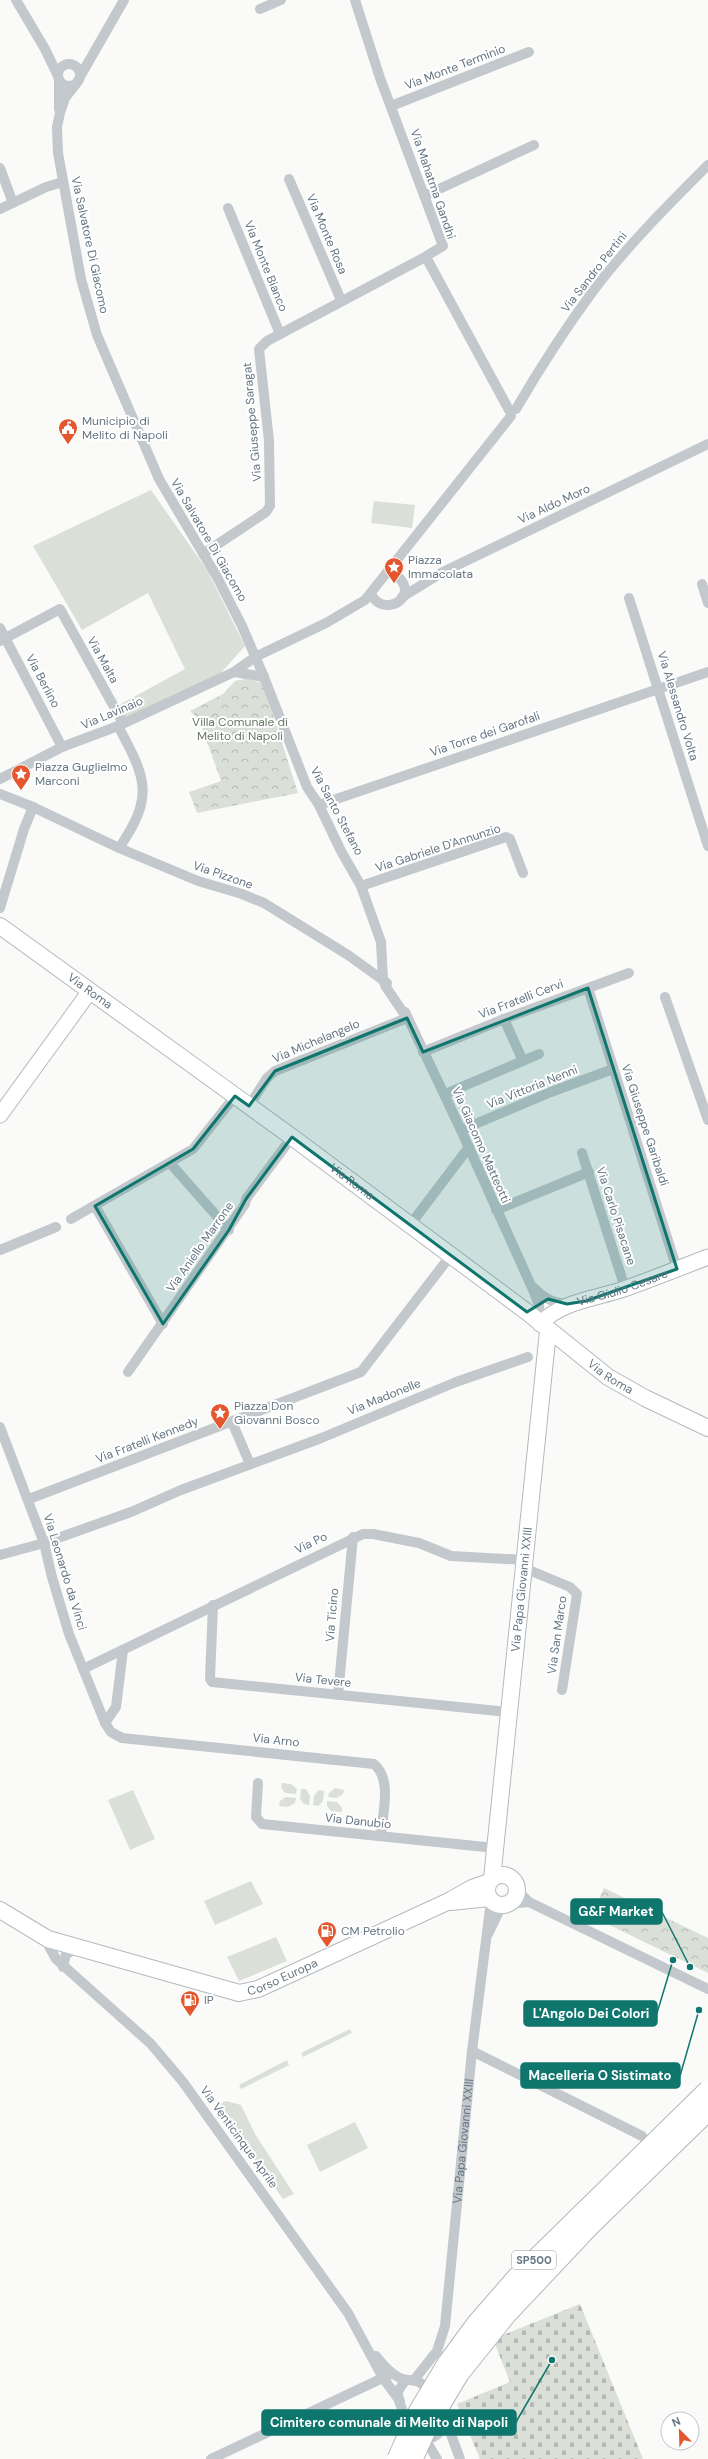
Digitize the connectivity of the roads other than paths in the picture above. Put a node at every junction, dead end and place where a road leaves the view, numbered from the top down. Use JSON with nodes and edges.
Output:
{"nodes":[{"id":1,"x":16,"y":0,"type":"edge"},
{"id":2,"x":124,"y":0,"type":"edge"},
{"id":3,"x":281,"y":0,"type":"edge"},
{"id":4,"x":355,"y":0,"type":"edge"},
{"id":5,"x":260,"y":8,"type":"dead end"},
{"id":6,"x":45,"y":49,"type":"junction"},
{"id":7,"x":529,"y":52,"type":"dead end"},
{"id":8,"x":93,"y":54,"type":"junction"},
{"id":9,"x":69,"y":64,"type":"junction"},
{"id":10,"x":59,"y":78,"type":"junction"},
{"id":11,"x":78,"y":79,"type":"junction"},
{"id":12,"x":391,"y":106,"type":"junction"},
{"id":13,"x":60,"y":113,"type":"junction"},
{"id":14,"x":534,"y":146,"type":"dead end"},
{"id":15,"x":708,"y":165,"type":"edge"},
{"id":16,"x":0,"y":168,"type":"edge"},
{"id":17,"x":289,"y":179,"type":"dead end"},
{"id":18,"x":63,"y":182,"type":"junction"},
{"id":19,"x":424,"y":196,"type":"junction"},
{"id":20,"x":13,"y":203,"type":"junction"},
{"id":21,"x":228,"y":208,"type":"dead end"},
{"id":22,"x":0,"y":209,"type":"edge"},
{"id":23,"x":427,"y":256,"type":"junction"},
{"id":24,"x":341,"y":300,"type":"junction"},
{"id":25,"x":280,"y":334,"type":"junction"},
{"id":26,"x":511,"y":409,"type":"junction"},
{"id":27,"x":708,"y":444,"type":"edge"},
{"id":28,"x":203,"y":554,"type":"junction"},
{"id":29,"x":391,"y":572,"type":"junction"},
{"id":30,"x":702,"y":584,"type":"dead end"},
{"id":31,"x":407,"y":592,"type":"junction"},
{"id":32,"x":371,"y":594,"type":"junction"},
{"id":33,"x":629,"y":598,"type":"dead end"},
{"id":34,"x":708,"y":603,"type":"edge"},
{"id":35,"x":379,"y":604,"type":"junction"},
{"id":36,"x":347,"y":611,"type":"junction"},
{"id":37,"x":0,"y":628,"type":"edge"},
{"id":38,"x":3,"y":640,"type":"edge"},
{"id":39,"x":255,"y":657,"type":"junction"},
{"id":40,"x":234,"y":672,"type":"junction"},
{"id":41,"x":708,"y":672,"type":"edge"},
{"id":42,"x":264,"y":677,"type":"junction"},
{"id":43,"x":659,"y":687,"type":"junction"},
{"id":44,"x":121,"y":724,"type":"junction"},
{"id":45,"x":62,"y":747,"type":"junction"},
{"id":46,"x":0,"y":779,"type":"edge"},
{"id":47,"x":0,"y":794,"type":"edge"},
{"id":48,"x":319,"y":805,"type":"junction"},
{"id":49,"x":33,"y":807,"type":"junction"},
{"id":50,"x":708,"y":846,"type":"edge"},
{"id":51,"x":119,"y":848,"type":"junction"},
{"id":52,"x":523,"y":873,"type":"dead end"},
{"id":53,"x":361,"y":886,"type":"junction"},
{"id":54,"x":0,"y":908,"type":"edge"},
{"id":55,"x":0,"y":926,"type":"edge"},
{"id":56,"x":629,"y":973,"type":"dead end"},
{"id":57,"x":383,"y":980,"type":"junction"},
{"id":58,"x":588,"y":988,"type":"junction"},
{"id":59,"x":90,"y":991,"type":"junction"},
{"id":60,"x":665,"y":997,"type":"dead end"},
{"id":61,"x":407,"y":1018,"type":"junction"},
{"id":62,"x":504,"y":1018,"type":"junction"},
{"id":63,"x":423,"y":1052,"type":"junction"},
{"id":64,"x":539,"y":1054,"type":"dead end"},
{"id":65,"x":523,"y":1061,"type":"junction"},
{"id":66,"x":613,"y":1069,"type":"junction"},
{"id":67,"x":444,"y":1094,"type":"junction"},
{"id":68,"x":235,"y":1096,"type":"junction"},
{"id":69,"x":249,"y":1106,"type":"junction"},
{"id":70,"x":0,"y":1115,"type":"edge"},
{"id":71,"x":708,"y":1120,"type":"edge"},
{"id":72,"x":461,"y":1130,"type":"junction"},
{"id":73,"x":292,"y":1137,"type":"junction"},
{"id":74,"x":469,"y":1147,"type":"junction"},
{"id":75,"x":582,"y":1153,"type":"dead end"},
{"id":76,"x":170,"y":1163,"type":"junction"},
{"id":77,"x":589,"y":1172,"type":"junction"},
{"id":78,"x":95,"y":1206,"type":"junction"},
{"id":79,"x":496,"y":1210,"type":"junction"},
{"id":80,"x":71,"y":1219,"type":"dead end"},
{"id":81,"x":410,"y":1225,"type":"junction"},
{"id":82,"x":56,"y":1227,"type":"dead end"},
{"id":83,"x":229,"y":1230,"type":"junction"},
{"id":84,"x":0,"y":1250,"type":"edge"},
{"id":85,"x":451,"y":1255,"type":"junction"},
{"id":86,"x":708,"y":1257,"type":"edge"},
{"id":87,"x":677,"y":1269,"type":"junction"},
{"id":88,"x":530,"y":1283,"type":"junction"},
{"id":89,"x":625,"y":1288,"type":"junction"},
{"id":90,"x":567,"y":1304,"type":"junction"},
{"id":91,"x":533,"y":1308,"type":"junction"},
{"id":92,"x":163,"y":1324,"type":"junction"},
{"id":93,"x":544,"y":1327,"type":"junction"},
{"id":94,"x":528,"y":1357,"type":"dead end"},
{"id":95,"x":128,"y":1372,"type":"dead end"},
{"id":96,"x":232,"y":1422,"type":"junction"},
{"id":97,"x":0,"y":1427,"type":"edge"},
{"id":98,"x":708,"y":1428,"type":"edge"},
{"id":99,"x":250,"y":1464,"type":"junction"},
{"id":100,"x":29,"y":1499,"type":"junction"},
{"id":101,"x":353,"y":1537,"type":"junction"},
{"id":102,"x":44,"y":1543,"type":"junction"},
{"id":103,"x":0,"y":1555,"type":"edge"},
{"id":104,"x":525,"y":1564,"type":"junction"},
{"id":105,"x":214,"y":1605,"type":"junction"},
{"id":106,"x":123,"y":1650,"type":"junction"},
{"id":107,"x":83,"y":1669,"type":"junction"},
{"id":108,"x":562,"y":1690,"type":"dead end"},
{"id":109,"x":338,"y":1695,"type":"junction"},
{"id":110,"x":508,"y":1712,"type":"junction"},
{"id":111,"x":105,"y":1723,"type":"junction"},
{"id":112,"x":258,"y":1783,"type":"dead end"},
{"id":113,"x":381,"y":1836,"type":"junction"},
{"id":114,"x":495,"y":1848,"type":"junction"},
{"id":115,"x":490,"y":1880,"type":"junction"},
{"id":116,"x":514,"y":1883,"type":"junction"},
{"id":117,"x":446,"y":1902,"type":"junction"},
{"id":118,"x":498,"y":1902,"type":"junction"},
{"id":119,"x":529,"y":1902,"type":"junction"},
{"id":120,"x":0,"y":1910,"type":"edge"},
{"id":121,"x":51,"y":1943,"type":"junction"},
{"id":122,"x":81,"y":1948,"type":"junction"},
{"id":123,"x":63,"y":1967,"type":"junction"},
{"id":124,"x":708,"y":1989,"type":"edge"},
{"id":125,"x":472,"y":2051,"type":"junction"},
{"id":126,"x":708,"y":2090,"type":"edge"},
{"id":127,"x":708,"y":2111,"type":"edge"},
{"id":128,"x":642,"y":2136,"type":"dead end"},
{"id":129,"x":442,"y":2338,"type":"junction"},
{"id":130,"x":387,"y":2376,"type":"junction"},
{"id":131,"x":410,"y":2381,"type":"junction"},
{"id":132,"x":400,"y":2402,"type":"junction"},
{"id":133,"x":418,"y":2412,"type":"junction"},
{"id":134,"x":444,"y":2416,"type":"junction"},
{"id":135,"x":425,"y":2439,"type":"junction"},
{"id":136,"x":212,"y":2459,"type":"edge"},
{"id":137,"x":388,"y":2459,"type":"edge"},
{"id":138,"x":397,"y":2459,"type":"edge"},
{"id":139,"x":413,"y":2459,"type":"edge"},
{"id":140,"x":437,"y":2459,"type":"edge"},
{"id":141,"x":460,"y":2459,"type":"edge"}],
"edges":[{"from":1,"to":6,"type":"street","name":"Via Salvatore Di Giacomo"},
{"from":2,"to":8,"type":"street","name":"Via Salvatore Di Giacomo"},
{"from":3,"to":5,"type":"street"},
{"from":4,"to":12,"type":"street","name":"Via Mahatma Gandhi"},
{"from":6,"to":9,"type":"street","name":"Via Salvatore Di Giacomo"},
{"from":6,"to":10,"type":"street","name":"Via Salvatore Di Giacomo"},
{"from":7,"to":12,"type":"street","name":"Via Monte Terminio"},
{"from":8,"to":9,"type":"street"},
{"from":8,"to":11,"type":"street","name":"Via Salvatore Di Giacomo"},
{"from":9,"to":10,"type":"street"},
{"from":9,"to":11,"type":"street"},
{"from":10,"to":11,"type":"street"},
{"from":10,"to":13,"type":"street","name":"Via Salvatore Di Giacomo"},
{"from":11,"to":13,"type":"street","name":"Via Salvatore Di Giacomo"},
{"from":12,"to":19,"type":"street","name":"Via Mahatma Gandhi"},
{"from":13,"to":18,"type":"street","name":"Via Salvatore Di Giacomo"},
{"from":14,"to":19,"type":"street"},
{"from":15,"to":26,"type":"street","name":"Via Sandro Pertini"},
{"from":16,"to":20,"type":"street"},
{"from":17,"to":24,"type":"street","name":"Via Monte Rosa"},
{"from":18,"to":20,"type":"street"},
{"from":18,"to":28,"type":"street","name":"Via Salvatore Di Giacomo"},
{"from":19,"to":23,"type":"street","name":"Via Mahatma Gandhi"},
{"from":20,"to":22,"type":"street"},
{"from":21,"to":25,"type":"street","name":"Via Monte Bianco"},
{"from":23,"to":24,"type":"street","name":"Via Giuseppe Saragat"},
{"from":23,"to":26,"type":"street"},
{"from":24,"to":25,"type":"street","name":"Via Giuseppe Saragat"},
{"from":25,"to":28,"type":"street","name":"Via Giuseppe Saragat"},
{"from":26,"to":29,"type":"street","name":"Via Sandro Pertini"},
{"from":27,"to":31,"type":"street","name":"Via Aldo Moro"},
{"from":28,"to":39,"type":"street","name":"Via Salvatore Di Giacomo"},
{"from":29,"to":31,"type":"street"},
{"from":29,"to":32,"type":"street","name":"Via Sandro Pertini"},
{"from":30,"to":34,"type":"street"},
{"from":31,"to":35,"type":"street"},
{"from":32,"to":35,"type":"street"},
{"from":32,"to":36,"type":"street"},
{"from":33,"to":43,"type":"street","name":"Via Alessandro Volta"},
{"from":35,"to":36,"type":"street"},
{"from":36,"to":39,"type":"street"},
{"from":37,"to":38,"type":"street","name":"Via Berlino"},
{"from":38,"to":44,"type":"street","name":"Via Malta"},
{"from":38,"to":45,"type":"street","name":"Via Berlino"},
{"from":39,"to":40,"type":"street","name":"Via Lavinaio"},
{"from":39,"to":42,"type":"street","name":"Via Santo Stefano"},
{"from":40,"to":42,"type":"street"},
{"from":40,"to":44,"type":"street","name":"Via Lavinaio"},
{"from":41,"to":43,"type":"street","name":"Via Torre dei Garofali"},
{"from":42,"to":48,"type":"street","name":"Via Santo Stefano"},
{"from":43,"to":48,"type":"street","name":"Via Torre dei Garofali"},
{"from":43,"to":50,"type":"street","name":"Via Alessandro Volta"},
{"from":44,"to":45,"type":"street","name":"Via Lavinaio"},
{"from":44,"to":51,"type":"street","name":"Via Malta"},
{"from":45,"to":46,"type":"street","name":"Via Lavinaio"},
{"from":47,"to":49,"type":"street"},
{"from":48,"to":53,"type":"street","name":"Via Santo Stefano"},
{"from":49,"to":51,"type":"street","name":"Via Pizzone"},
{"from":49,"to":54,"type":"street"},
{"from":51,"to":57,"type":"street","name":"Via Pizzone"},
{"from":52,"to":53,"type":"street","name":"Via Gabriele D'Annunzio"},
{"from":53,"to":57,"type":"street","name":"Via Santo Stefano"},
{"from":55,"to":59,"type":"main road","name":"Via Roma"},
{"from":56,"to":58,"type":"street","name":"Via Fratelli Cervi"},
{"from":57,"to":61,"type":"street","name":"Via Giacomo Matteotti"},
{"from":58,"to":62,"type":"street","name":"Via Fratelli Cervi"},
{"from":58,"to":66,"type":"street","name":"Via Giuseppe Garibaldi"},
{"from":59,"to":68,"type":"main road","name":"Via Roma"},
{"from":59,"to":70,"type":"street"},
{"from":60,"to":71,"type":"street"},
{"from":61,"to":63,"type":"street","name":"Via Giacomo Matteotti"},
{"from":61,"to":69,"type":"street","name":"Via Michelangelo"},
{"from":62,"to":63,"type":"street","name":"Via Fratelli Cervi"},
{"from":62,"to":65,"type":"street"},
{"from":63,"to":67,"type":"street","name":"Via Giacomo Matteotti"},
{"from":64,"to":65,"type":"street"},
{"from":65,"to":67,"type":"street"},
{"from":66,"to":72,"type":"street","name":"Via Vittoria Nenni"},
{"from":66,"to":87,"type":"street","name":"Via Giuseppe Garibaldi"},
{"from":67,"to":72,"type":"street","name":"Via Giacomo Matteotti"},
{"from":68,"to":69,"type":"main road","name":"Via Roma"},
{"from":68,"to":76,"type":"street"},
{"from":69,"to":73,"type":"main road","name":"Via Roma"},
{"from":72,"to":74,"type":"street","name":"Via Giacomo Matteotti"},
{"from":73,"to":81,"type":"main road","name":"Via Roma"},
{"from":73,"to":83,"type":"street","name":"Via Aniello Marrone"},
{"from":74,"to":79,"type":"street","name":"Via Giacomo Matteotti"},
{"from":74,"to":81,"type":"street"},
{"from":75,"to":77,"type":"street","name":"Via Carlo Pisacane"},
{"from":76,"to":78,"type":"street"},
{"from":76,"to":83,"type":"street"},
{"from":77,"to":79,"type":"street"},
{"from":77,"to":89,"type":"street","name":"Via Carlo Pisacane"},
{"from":78,"to":80,"type":"street"},
{"from":78,"to":92,"type":"street"},
{"from":79,"to":88,"type":"street","name":"Via Giacomo Matteotti"},
{"from":81,"to":85,"type":"main road","name":"Via Roma"},
{"from":82,"to":84,"type":"street"},
{"from":83,"to":92,"type":"street","name":"Via Aniello Marrone"},
{"from":85,"to":91,"type":"main road","name":"Via Roma"},
{"from":85,"to":96,"type":"street","name":"Via Fratelli Kennedy"},
{"from":86,"to":87,"type":"street","name":"Via Giulio Cesare"},
{"from":87,"to":89,"type":"street","name":"Via Giulio Cesare"},
{"from":88,"to":90,"type":"street","name":"Via Giacomo Matteotti"},
{"from":88,"to":91,"type":"street","name":"Via Giacomo Matteotti"},
{"from":89,"to":90,"type":"street","name":"Via Giulio Cesare"},
{"from":90,"to":93,"type":"street","name":"Via Giulio Cesare"},
{"from":91,"to":93,"type":"main road","name":"Via Roma"},
{"from":92,"to":95,"type":"street","name":"Via Aniello Marrone"},
{"from":93,"to":98,"type":"main road","name":"Via Roma"},
{"from":93,"to":104,"type":"main road","name":"Via Papa Giovanni XXIII"},
{"from":94,"to":99,"type":"street","name":"Via Madonelle"},
{"from":96,"to":99,"type":"street"},
{"from":96,"to":100,"type":"street","name":"Via Fratelli Kennedy"},
{"from":97,"to":100,"type":"street","name":"Via Leonardo da Vinci"},
{"from":99,"to":102,"type":"street","name":"Via Madonelle"},
{"from":100,"to":102,"type":"street","name":"Via Leonardo da Vinci"},
{"from":101,"to":104,"type":"street","name":"Via Po"},
{"from":101,"to":105,"type":"street","name":"Via Po"},
{"from":101,"to":109,"type":"street","name":"Via Ticino"},
{"from":102,"to":103,"type":"street","name":"Via Madonelle"},
{"from":102,"to":107,"type":"street","name":"Via Leonardo da Vinci"},
{"from":104,"to":108,"type":"street","name":"Via San Marco"},
{"from":104,"to":110,"type":"main road","name":"Via Papa Giovanni XXIII"},
{"from":105,"to":106,"type":"street","name":"Via Po"},
{"from":105,"to":109,"type":"street","name":"Via Tevere"},
{"from":106,"to":107,"type":"street","name":"Via Po"},
{"from":106,"to":111,"type":"street"},
{"from":107,"to":111,"type":"street","name":"Via Leonardo da Vinci"},
{"from":109,"to":110,"type":"street","name":"Via Tevere"},
{"from":110,"to":114,"type":"main road","name":"Via Papa Giovanni XXIII"},
{"from":111,"to":113,"type":"street","name":"Via Arno"},
{"from":112,"to":113,"type":"street","name":"Via Danubio"},
{"from":113,"to":114,"type":"street","name":"Via Danubio"},
{"from":114,"to":115,"type":"main road","name":"Via Papa Giovanni XXIII"},
{"from":114,"to":116,"type":"main road"},
{"from":115,"to":116,"type":"main road"},
{"from":115,"to":117,"type":"main road","name":"Corso Europa"},
{"from":115,"to":118,"type":"main road"},
{"from":116,"to":118,"type":"main road"},
{"from":116,"to":119,"type":"street"},
{"from":117,"to":118,"type":"main road","name":"Corso Europa"},
{"from":117,"to":122,"type":"main road","name":"Corso Europa"},
{"from":118,"to":119,"type":"street","name":"Corso Europa"},
{"from":118,"to":125,"type":"street","name":"Via Papa Giovanni XXIII"},
{"from":119,"to":124,"type":"street"},
{"from":120,"to":121,"type":"main road","name":"Corso Europa"},
{"from":121,"to":122,"type":"main road","name":"Corso Europa"},
{"from":121,"to":123,"type":"street"},
{"from":122,"to":123,"type":"street"},
{"from":123,"to":130,"type":"street","name":"Via Venticinque Aprile"},
{"from":125,"to":128,"type":"street"},
{"from":125,"to":129,"type":"street","name":"Via Papa Giovanni XXIII"},
{"from":126,"to":133,"type":"highway","number":"SP500","bridge":true},
{"from":127,"to":139,"type":"highway","number":"SP500","bridge":true},
{"from":129,"to":131,"type":"street","name":"Via Papa Giovanni XXIII"},
{"from":129,"to":134,"type":"street","name":"Via Papa Giovanni XXIII"},
{"from":130,"to":131,"type":"street"},
{"from":130,"to":132,"type":"street","name":"Via Venticinque Aprile"},
{"from":130,"to":136,"type":"street"},
{"from":131,"to":132,"type":"street","name":"Via Papa Giovanni XXIII"},
{"from":131,"to":134,"type":"street"},
{"from":132,"to":135,"type":"street","name":"Via Venticinque Aprile"},
{"from":133,"to":137,"type":"highway","bridge":true},
{"from":133,"to":138,"type":"highway","number":"SP500","bridge":true},
{"from":134,"to":135,"type":"street"},
{"from":134,"to":141,"type":"street","name":"Via Papa Giovanni XXIII"},
{"from":135,"to":140,"type":"street"}]}
